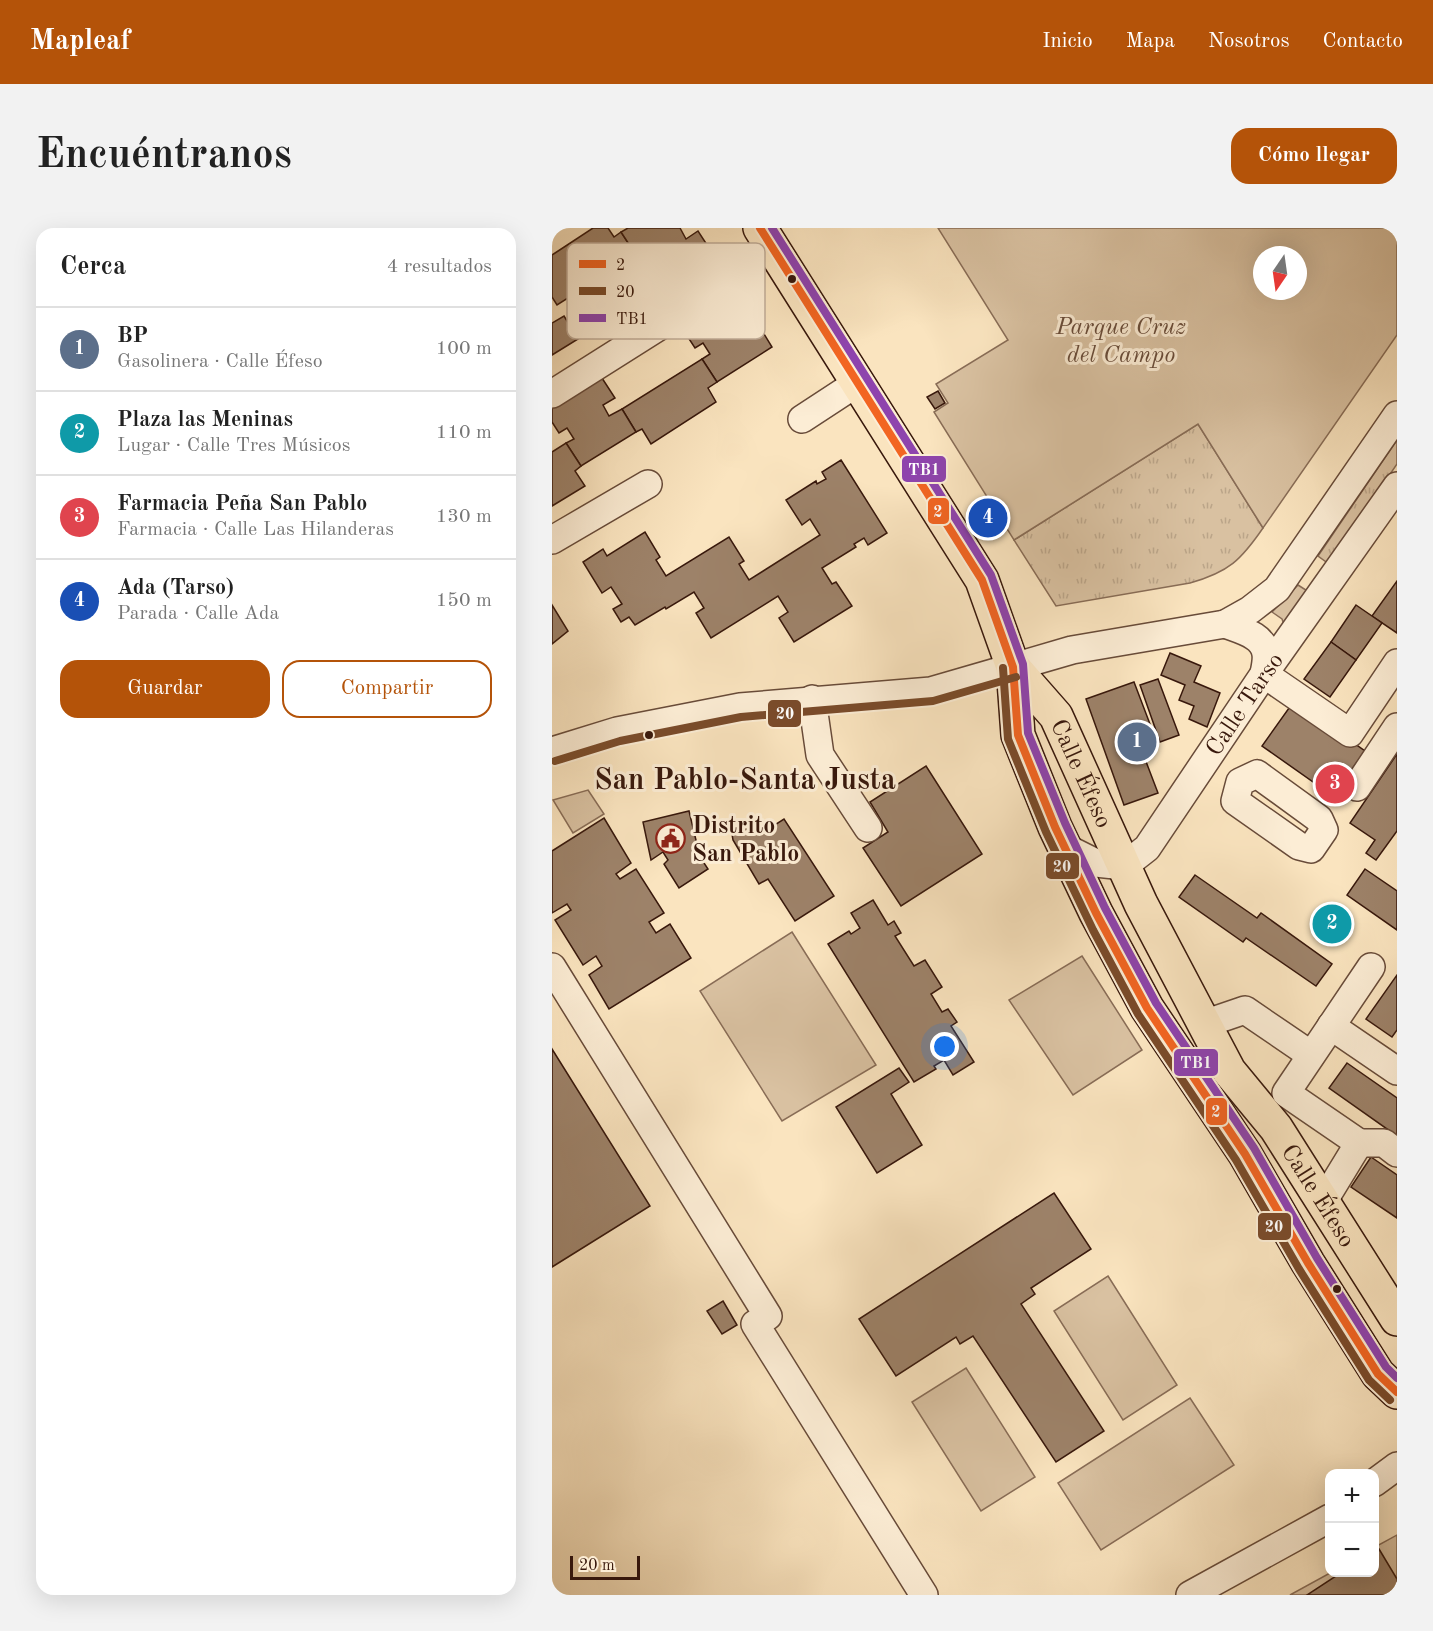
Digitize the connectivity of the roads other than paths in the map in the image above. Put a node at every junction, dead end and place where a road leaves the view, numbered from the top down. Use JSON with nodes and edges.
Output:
{"nodes":[{"id":1,"x":760,"y":228,"type":"edge"},
{"id":2,"x":639,"y":339,"type":"edge"},
{"id":3,"x":857,"y":383,"type":"junction"},
{"id":4,"x":552,"y":394,"type":"edge"},
{"id":5,"x":1397,"y":415,"type":"edge"},
{"id":6,"x":802,"y":418,"type":"dead end"},
{"id":7,"x":648,"y":484,"type":"dead end"},
{"id":8,"x":1397,"y":486,"type":"edge"},
{"id":9,"x":552,"y":540,"type":"edge"},
{"id":10,"x":1225,"y":624,"type":"junction"},
{"id":11,"x":1397,"y":663,"type":"edge"},
{"id":12,"x":1012,"y":667,"type":"junction"},
{"id":13,"x":1264,"y":674,"type":"junction"},
{"id":14,"x":812,"y":699,"type":"junction"},
{"id":15,"x":1397,"y":727,"type":"edge"},
{"id":16,"x":552,"y":751,"type":"edge"},
{"id":17,"x":1208,"y":759,"type":"junction"},
{"id":18,"x":1240,"y":782,"type":"dead end"},
{"id":19,"x":1357,"y":788,"type":"dead end"},
{"id":20,"x":868,"y":828,"type":"dead end"},
{"id":21,"x":1064,"y":847,"type":"junction"},
{"id":22,"x":1124,"y":866,"type":"junction"},
{"id":23,"x":552,"y":967,"type":"edge"},
{"id":24,"x":1371,"y":967,"type":"dead end"},
{"id":25,"x":1204,"y":1024,"type":"junction"},
{"id":26,"x":1331,"y":1026,"type":"junction"},
{"id":27,"x":1311,"y":1055,"type":"junction"},
{"id":28,"x":1229,"y":1071,"type":"junction"},
{"id":29,"x":1397,"y":1071,"type":"edge"},
{"id":30,"x":1359,"y":1143,"type":"junction"},
{"id":31,"x":1397,"y":1153,"type":"edge"},
{"id":32,"x":1245,"y":1154,"type":"junction"},
{"id":33,"x":1323,"y":1202,"type":"junction"},
{"id":34,"x":1397,"y":1319,"type":"edge"},
{"id":35,"x":1397,"y":1392,"type":"edge"},
{"id":36,"x":1397,"y":1466,"type":"edge"},
{"id":37,"x":1379,"y":1479,"type":"edge"},
{"id":38,"x":1325,"y":1520,"type":"edge"},
{"id":39,"x":924,"y":1595,"type":"edge"},
{"id":40,"x":1190,"y":1595,"type":"edge"}],
"edges":[{"from":1,"to":3,"type":"main road"},
{"from":2,"to":4,"type":"street"},
{"from":3,"to":6,"type":"street"},
{"from":3,"to":12,"type":"main road"},
{"from":5,"to":10,"type":"street"},
{"from":7,"to":9,"type":"street"},
{"from":8,"to":13,"type":"street","name":"Calle Tarso"},
{"from":10,"to":12,"type":"street"},
{"from":10,"to":13,"type":"street"},
{"from":11,"to":13,"type":"street"},
{"from":12,"to":14,"type":"street"},
{"from":12,"to":21,"type":"main road","name":"Calle Éfeso"},
{"from":12,"to":22,"type":"main road","name":"Calle Éfeso"},
{"from":13,"to":17,"type":"street","name":"Calle Tarso"},
{"from":14,"to":16,"type":"street"},
{"from":14,"to":20,"type":"street"},
{"from":15,"to":19,"type":"street"},
{"from":17,"to":18,"type":"street"},
{"from":17,"to":22,"type":"street","name":"Calle Tarso"},
{"from":21,"to":22,"type":"street"},
{"from":21,"to":32,"type":"main road","name":"Calle Éfeso"},
{"from":22,"to":25,"type":"main road","name":"Calle Éfeso"},
{"from":23,"to":39,"type":"street"},
{"from":24,"to":26,"type":"street"},
{"from":25,"to":27,"type":"street"},
{"from":25,"to":28,"type":"main road","name":"Calle Éfeso"},
{"from":26,"to":27,"type":"street"},
{"from":26,"to":29,"type":"street"},
{"from":27,"to":30,"type":"street"},
{"from":28,"to":32,"type":"street"},
{"from":28,"to":33,"type":"main road","name":"Calle Éfeso"},
{"from":30,"to":31,"type":"street"},
{"from":30,"to":33,"type":"street"},
{"from":32,"to":35,"type":"main road","name":"Calle Éfeso"},
{"from":33,"to":34,"type":"main road","name":"Calle Éfeso"},
{"from":36,"to":37,"type":"street"},
{"from":38,"to":40,"type":"street"}]}
